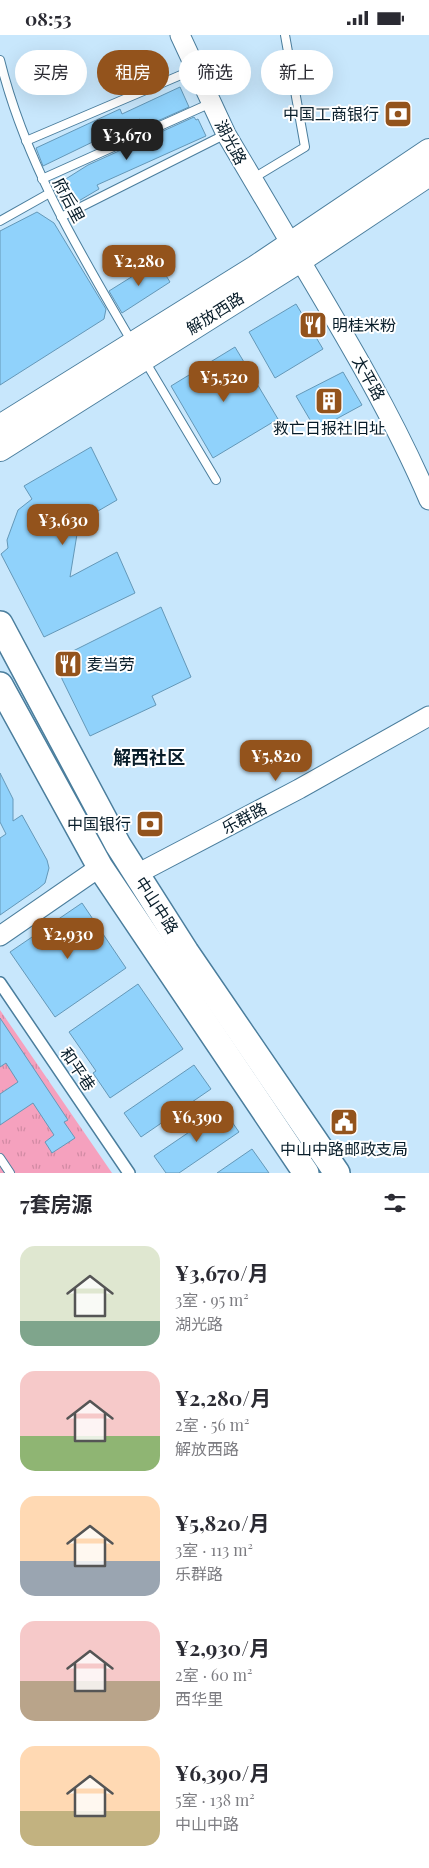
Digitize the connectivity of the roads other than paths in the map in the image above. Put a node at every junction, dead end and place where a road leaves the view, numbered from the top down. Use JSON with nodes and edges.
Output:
{"nodes":[{"id":1,"x":180,"y":35,"type":"edge"},
{"id":2,"x":285,"y":35,"type":"edge"},
{"id":3,"x":187,"y":50,"type":"edge"},
{"id":4,"x":0,"y":60,"type":"edge"},
{"id":5,"x":179,"y":76,"type":"edge"},
{"id":6,"x":208,"y":95,"type":"edge"},
{"id":7,"x":212,"y":103,"type":"junction"},
{"id":8,"x":226,"y":134,"type":"junction"},
{"id":9,"x":26,"y":141,"type":"junction"},
{"id":10,"x":429,"y":151,"type":"edge"},
{"id":11,"x":429,"y":174,"type":"edge"},
{"id":12,"x":42,"y":179,"type":"junction"},
{"id":13,"x":251,"y":179,"type":"junction"},
{"id":14,"x":48,"y":194,"type":"junction"},
{"id":15,"x":61,"y":217,"type":"junction"},
{"id":16,"x":0,"y":221,"type":"edge"},
{"id":17,"x":295,"y":252,"type":"junction"},
{"id":18,"x":138,"y":351,"type":"junction"},
{"id":19,"x":4,"y":436,"type":"edge"},
{"id":20,"x":216,"y":481,"type":"dead end"},
{"id":21,"x":429,"y":500,"type":"edge"},
{"id":22,"x":0,"y":624,"type":"edge"},
{"id":23,"x":0,"y":685,"type":"edge"},
{"id":24,"x":429,"y":716,"type":"edge"},
{"id":25,"x":100,"y":867,"type":"junction"},
{"id":26,"x":136,"y":874,"type":"junction"},
{"id":27,"x":0,"y":936,"type":"edge"},
{"id":28,"x":0,"y":983,"type":"edge"},
{"id":29,"x":0,"y":1158,"type":"edge"},
{"id":30,"x":10,"y":1173,"type":"edge"},
{"id":31,"x":129,"y":1173,"type":"edge"},
{"id":32,"x":306,"y":1173,"type":"edge"},
{"id":33,"x":337,"y":1173,"type":"edge"}],
"edges":[{"from":1,"to":3,"type":"street","name":"湖光路"},
{"from":2,"to":13,"type":"lane"},
{"from":4,"to":9,"type":"lane","name":"府后里"},
{"from":5,"to":9,"type":"lane"},
{"from":6,"to":7,"type":"street","name":"湖光路"},
{"from":7,"to":8,"type":"street","name":"湖光路"},
{"from":7,"to":12,"type":"lane"},
{"from":8,"to":13,"type":"street","name":"湖光路"},
{"from":8,"to":15,"type":"lane"},
{"from":9,"to":12,"type":"lane","name":"府后里"},
{"from":10,"to":17,"type":"main road","name":"解放西路"},
{"from":11,"to":17,"type":"main road","name":"解放西路"},
{"from":12,"to":14,"type":"lane","name":"府后里"},
{"from":13,"to":17,"type":"street","name":"湖光路"},
{"from":14,"to":15,"type":"lane","name":"府后里"},
{"from":14,"to":16,"type":"lane"},
{"from":15,"to":18,"type":"lane","name":"府后里"},
{"from":17,"to":18,"type":"main road","name":"解放西路"},
{"from":17,"to":21,"type":"street","name":"太平路"},
{"from":18,"to":19,"type":"main road","name":"解放西路"},
{"from":18,"to":20,"type":"lane","name":"府后里"},
{"from":22,"to":26,"type":"highway","name":"中山中路"},
{"from":23,"to":25,"type":"highway","name":"中山中路"},
{"from":24,"to":26,"type":"street","name":"乐群路"},
{"from":25,"to":27,"type":"street"},
{"from":25,"to":32,"type":"highway","name":"中山中路"},
{"from":26,"to":33,"type":"highway","name":"中山中路"},
{"from":28,"to":31,"type":"street","name":"和平巷"},
{"from":29,"to":30,"type":"lane"}]}
